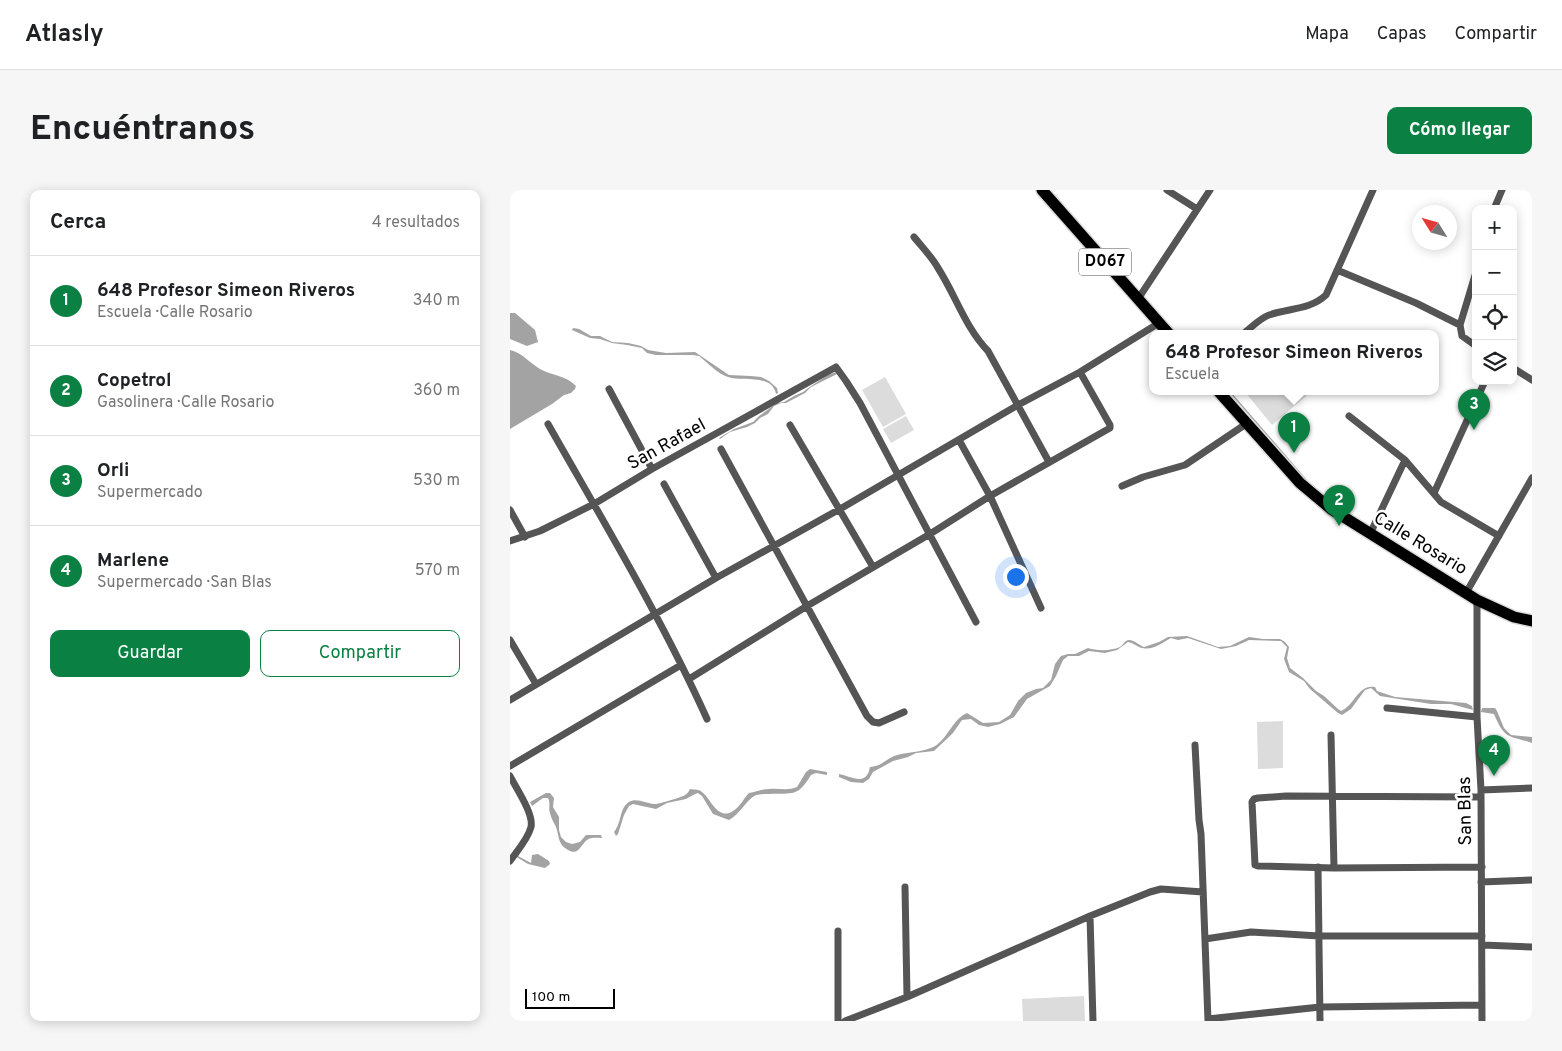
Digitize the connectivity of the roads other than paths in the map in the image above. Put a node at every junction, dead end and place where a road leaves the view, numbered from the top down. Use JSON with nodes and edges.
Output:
{"nodes":[{"id":1,"x":1042,"y":190,"type":"edge"},
{"id":2,"x":1167,"y":190,"type":"edge"},
{"id":3,"x":1210,"y":190,"type":"edge"},
{"id":4,"x":1373,"y":190,"type":"edge"},
{"id":5,"x":1502,"y":190,"type":"edge"},
{"id":6,"x":1496,"y":205,"type":"edge"},
{"id":7,"x":1197,"y":209,"type":"junction"},
{"id":8,"x":914,"y":237,"type":"dead end"},
{"id":9,"x":1337,"y":270,"type":"junction"},
{"id":10,"x":1472,"y":285,"type":"edge"},
{"id":11,"x":1138,"y":299,"type":"junction"},
{"id":12,"x":1159,"y":323,"type":"junction"},
{"id":13,"x":1460,"y":325,"type":"junction"},
{"id":14,"x":1165,"y":330,"type":"edge"},
{"id":15,"x":1248,"y":330,"type":"edge"},
{"id":16,"x":1472,"y":343,"type":"edge"},
{"id":17,"x":1517,"y":371,"type":"edge"},
{"id":18,"x":1080,"y":372,"type":"junction"},
{"id":19,"x":1532,"y":380,"type":"edge"},
{"id":20,"x":1483,"y":385,"type":"edge"},
{"id":21,"x":609,"y":389,"type":"dead end"},
{"id":22,"x":1222,"y":395,"type":"edge"},
{"id":23,"x":1018,"y":405,"type":"junction"},
{"id":24,"x":1349,"y":416,"type":"dead end"},
{"id":25,"x":548,"y":424,"type":"dead end"},
{"id":26,"x":1246,"y":424,"type":"junction"},
{"id":27,"x":790,"y":425,"type":"dead end"},
{"id":28,"x":959,"y":440,"type":"junction"},
{"id":29,"x":721,"y":448,"type":"dead end"},
{"id":30,"x":1405,"y":460,"type":"junction"},
{"id":31,"x":1049,"y":462,"type":"junction"},
{"id":32,"x":652,"y":469,"type":"junction"},
{"id":33,"x":898,"y":474,"type":"junction"},
{"id":34,"x":1532,"y":478,"type":"edge"},
{"id":35,"x":664,"y":484,"type":"dead end"},
{"id":36,"x":1122,"y":486,"type":"dead end"},
{"id":37,"x":1434,"y":494,"type":"junction"},
{"id":38,"x":990,"y":496,"type":"junction"},
{"id":39,"x":594,"y":504,"type":"junction"},
{"id":40,"x":510,"y":510,"type":"edge"},
{"id":41,"x":840,"y":510,"type":"junction"},
{"id":42,"x":930,"y":534,"type":"junction"},
{"id":43,"x":1370,"y":534,"type":"junction"},
{"id":44,"x":1499,"y":536,"type":"junction"},
{"id":45,"x":525,"y":537,"type":"junction"},
{"id":46,"x":510,"y":541,"type":"edge"},
{"id":47,"x":774,"y":545,"type":"junction"},
{"id":48,"x":873,"y":567,"type":"junction"},
{"id":49,"x":716,"y":578,"type":"junction"},
{"id":50,"x":1466,"y":593,"type":"junction"},
{"id":51,"x":1477,"y":600,"type":"junction"},
{"id":52,"x":807,"y":606,"type":"junction"},
{"id":53,"x":1041,"y":608,"type":"dead end"},
{"id":54,"x":655,"y":614,"type":"junction"},
{"id":55,"x":1532,"y":621,"type":"edge"},
{"id":56,"x":976,"y":622,"type":"dead end"},
{"id":57,"x":510,"y":640,"type":"edge"},
{"id":58,"x":681,"y":665,"type":"junction"},
{"id":59,"x":689,"y":679,"type":"junction"},
{"id":60,"x":536,"y":684,"type":"junction"},
{"id":61,"x":510,"y":700,"type":"edge"},
{"id":62,"x":1387,"y":708,"type":"dead end"},
{"id":63,"x":904,"y":712,"type":"dead end"},
{"id":64,"x":1477,"y":717,"type":"junction"},
{"id":65,"x":707,"y":719,"type":"dead end"},
{"id":66,"x":1330,"y":735,"type":"dead end"},
{"id":67,"x":1195,"y":745,"type":"dead end"},
{"id":68,"x":510,"y":766,"type":"edge"},
{"id":69,"x":510,"y":776,"type":"edge"},
{"id":70,"x":1532,"y":788,"type":"edge"},
{"id":71,"x":1481,"y":794,"type":"junction"},
{"id":72,"x":1332,"y":796,"type":"junction"},
{"id":73,"x":510,"y":861,"type":"edge"},
{"id":74,"x":1318,"y":867,"type":"junction"},
{"id":75,"x":1482,"y":867,"type":"junction"},
{"id":76,"x":1334,"y":868,"type":"junction"},
{"id":77,"x":1532,"y":880,"type":"edge"},
{"id":78,"x":1481,"y":882,"type":"junction"},
{"id":79,"x":905,"y":887,"type":"dead end"},
{"id":80,"x":1203,"y":892,"type":"junction"},
{"id":81,"x":1090,"y":916,"type":"junction"},
{"id":82,"x":838,"y":931,"type":"dead end"},
{"id":83,"x":1319,"y":936,"type":"junction"},
{"id":84,"x":1482,"y":936,"type":"junction"},
{"id":85,"x":1205,"y":939,"type":"junction"},
{"id":86,"x":1482,"y":945,"type":"junction"},
{"id":87,"x":1532,"y":947,"type":"edge"},
{"id":88,"x":907,"y":997,"type":"junction"},
{"id":89,"x":1482,"y":1005,"type":"junction"},
{"id":90,"x":1320,"y":1007,"type":"junction"},
{"id":91,"x":1208,"y":1020,"type":"edge"},
{"id":92,"x":838,"y":1021,"type":"edge"},
{"id":93,"x":845,"y":1021,"type":"edge"},
{"id":94,"x":1093,"y":1021,"type":"edge"},
{"id":95,"x":1320,"y":1021,"type":"edge"},
{"id":96,"x":1482,"y":1021,"type":"edge"}],
"edges":[{"from":1,"to":11,"type":"main road","number":"D067"},
{"from":2,"to":7,"type":"street"},
{"from":3,"to":7,"type":"street"},
{"from":4,"to":9,"type":"street"},
{"from":5,"to":6,"type":"street"},
{"from":7,"to":11,"type":"street"},
{"from":8,"to":23,"type":"street"},
{"from":9,"to":13,"type":"street"},
{"from":9,"to":15,"type":"street"},
{"from":10,"to":13,"type":"street"},
{"from":11,"to":12,"type":"main road","number":"D067"},
{"from":12,"to":14,"type":"main road","number":"D067"},
{"from":12,"to":18,"type":"street"},
{"from":13,"to":16,"type":"street"},
{"from":17,"to":19,"type":"street"},
{"from":18,"to":23,"type":"street"},
{"from":18,"to":31,"type":"street"},
{"from":20,"to":37,"type":"street"},
{"from":21,"to":32,"type":"street"},
{"from":22,"to":26,"type":"main road","name":"Calle Rosario"},
{"from":23,"to":28,"type":"street"},
{"from":23,"to":31,"type":"street"},
{"from":24,"to":30,"type":"street"},
{"from":25,"to":39,"type":"street"},
{"from":26,"to":36,"type":"street"},
{"from":26,"to":43,"type":"main road","name":"Calle Rosario"},
{"from":27,"to":41,"type":"street"},
{"from":28,"to":33,"type":"street"},
{"from":28,"to":38,"type":"street"},
{"from":29,"to":47,"type":"street"},
{"from":30,"to":37,"type":"street"},
{"from":30,"to":43,"type":"street"},
{"from":31,"to":38,"type":"street"},
{"from":32,"to":33,"type":"street","name":"San Rafael"},
{"from":32,"to":39,"type":"street","name":"San Rafael"},
{"from":33,"to":41,"type":"street"},
{"from":33,"to":42,"type":"street"},
{"from":34,"to":44,"type":"street"},
{"from":35,"to":49,"type":"street"},
{"from":37,"to":44,"type":"street"},
{"from":38,"to":42,"type":"street"},
{"from":38,"to":53,"type":"street"},
{"from":39,"to":45,"type":"street","name":"San Rafael"},
{"from":39,"to":54,"type":"street"},
{"from":40,"to":45,"type":"street"},
{"from":41,"to":47,"type":"street"},
{"from":41,"to":48,"type":"street"},
{"from":42,"to":48,"type":"street"},
{"from":42,"to":56,"type":"street"},
{"from":43,"to":50,"type":"main road","name":"Calle Rosario"},
{"from":44,"to":50,"type":"street"},
{"from":45,"to":46,"type":"street","name":"San Rafael"},
{"from":47,"to":49,"type":"street"},
{"from":47,"to":52,"type":"street"},
{"from":48,"to":52,"type":"street"},
{"from":49,"to":54,"type":"street"},
{"from":50,"to":51,"type":"main road","name":"Calle Rosario"},
{"from":51,"to":55,"type":"main road","name":"Calle Rosario"},
{"from":51,"to":64,"type":"street","name":"San Blas"},
{"from":52,"to":59,"type":"street"},
{"from":52,"to":63,"type":"street"},
{"from":54,"to":58,"type":"street"},
{"from":54,"to":60,"type":"street"},
{"from":57,"to":60,"type":"street"},
{"from":58,"to":59,"type":"street"},
{"from":58,"to":68,"type":"street"},
{"from":59,"to":65,"type":"street"},
{"from":60,"to":61,"type":"street"},
{"from":62,"to":64,"type":"street"},
{"from":64,"to":71,"type":"street","name":"San Blas"},
{"from":66,"to":72,"type":"street"},
{"from":67,"to":80,"type":"street"},
{"from":69,"to":73,"type":"street"},
{"from":70,"to":71,"type":"street"},
{"from":71,"to":72,"type":"street"},
{"from":71,"to":75,"type":"street","name":"San Blas"},
{"from":72,"to":74,"type":"street"},
{"from":72,"to":76,"type":"street"},
{"from":74,"to":76,"type":"street"},
{"from":74,"to":83,"type":"street"},
{"from":75,"to":76,"type":"street"},
{"from":75,"to":78,"type":"street","name":"San Blas"},
{"from":77,"to":78,"type":"street"},
{"from":78,"to":84,"type":"street","name":"San Blas"},
{"from":79,"to":88,"type":"street"},
{"from":80,"to":81,"type":"street"},
{"from":80,"to":85,"type":"street"},
{"from":81,"to":88,"type":"street"},
{"from":81,"to":94,"type":"street"},
{"from":82,"to":92,"type":"street"},
{"from":83,"to":84,"type":"street"},
{"from":83,"to":85,"type":"street"},
{"from":83,"to":90,"type":"street"},
{"from":84,"to":86,"type":"street","name":"San Blas"},
{"from":85,"to":91,"type":"street"},
{"from":86,"to":87,"type":"street"},
{"from":86,"to":89,"type":"street","name":"San Blas"},
{"from":88,"to":93,"type":"street"},
{"from":89,"to":90,"type":"street"},
{"from":89,"to":96,"type":"street","name":"San Blas"},
{"from":90,"to":91,"type":"street"},
{"from":90,"to":95,"type":"street"}]}
